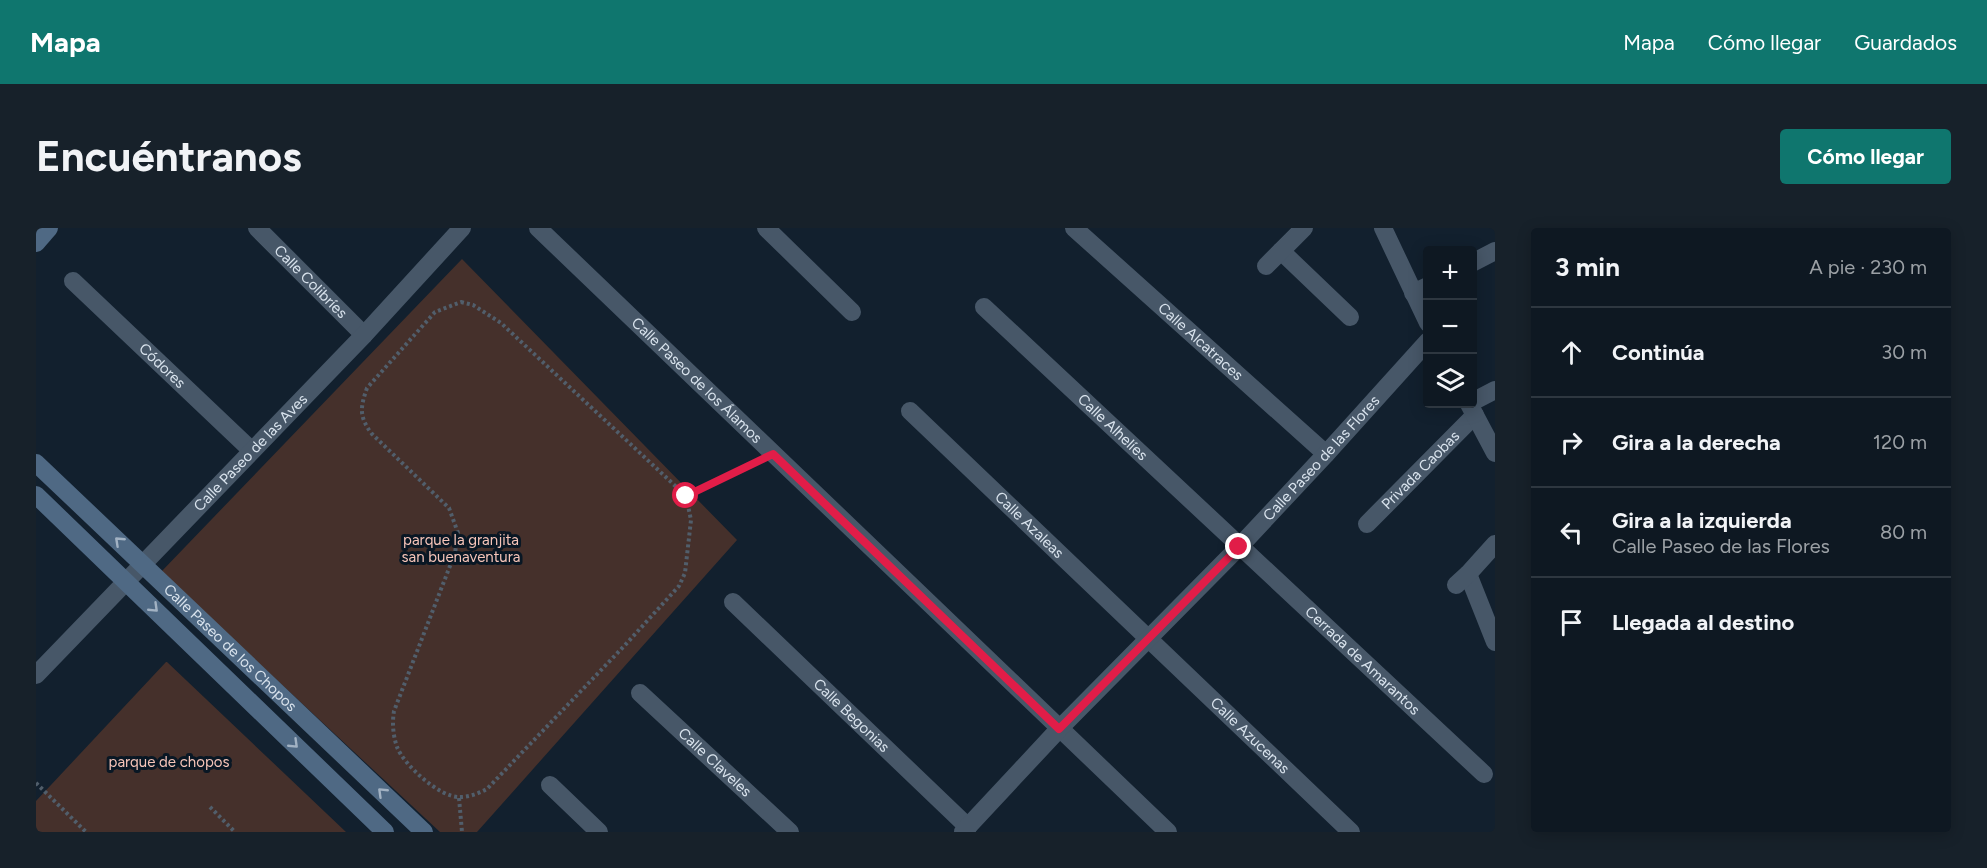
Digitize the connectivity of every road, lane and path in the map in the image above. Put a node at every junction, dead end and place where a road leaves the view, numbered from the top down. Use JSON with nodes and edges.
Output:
{"nodes":[{"id":1,"x":49,"y":228,"type":"edge"},
{"id":2,"x":257,"y":228,"type":"edge"},
{"id":3,"x":462,"y":228,"type":"edge"},
{"id":4,"x":538,"y":228,"type":"edge"},
{"id":5,"x":766,"y":228,"type":"edge"},
{"id":6,"x":1074,"y":228,"type":"edge"},
{"id":7,"x":1304,"y":228,"type":"edge"},
{"id":8,"x":1383,"y":228,"type":"edge"},
{"id":9,"x":36,"y":243,"type":"edge"},
{"id":10,"x":1281,"y":251,"type":"junction"},
{"id":11,"x":1495,"y":251,"type":"edge"},
{"id":12,"x":1477,"y":261,"type":"edge"},
{"id":13,"x":1266,"y":266,"type":"dead end"},
{"id":14,"x":73,"y":281,"type":"dead end"},
{"id":15,"x":1420,"y":289,"type":"edge"},
{"id":16,"x":984,"y":307,"type":"dead end"},
{"id":17,"x":852,"y":312,"type":"dead end"},
{"id":18,"x":1350,"y":317,"type":"dead end"},
{"id":19,"x":364,"y":335,"type":"junction"},
{"id":20,"x":1423,"y":347,"type":"edge"},
{"id":21,"x":1495,"y":390,"type":"edge"},
{"id":22,"x":1477,"y":401,"type":"edge"},
{"id":23,"x":1468,"y":408,"type":"edge"},
{"id":24,"x":1472,"y":408,"type":"edge"},
{"id":25,"x":910,"y":411,"type":"dead end"},
{"id":26,"x":251,"y":450,"type":"junction"},
{"id":27,"x":1495,"y":453,"type":"edge"},
{"id":28,"x":773,"y":454,"type":"junction"},
{"id":29,"x":1326,"y":454,"type":"junction"},
{"id":30,"x":36,"y":463,"type":"edge"},
{"id":31,"x":36,"y":495,"type":"edge"},
{"id":32,"x":686,"y":496,"type":"junction"},
{"id":33,"x":1367,"y":524,"type":"dead end"},
{"id":34,"x":1495,"y":544,"type":"edge"},
{"id":35,"x":1239,"y":547,"type":"junction"},
{"id":36,"x":143,"y":564,"type":"junction"},
{"id":37,"x":126,"y":582,"type":"junction"},
{"id":38,"x":733,"y":602,"type":"dead end"},
{"id":39,"x":1148,"y":639,"type":"junction"},
{"id":40,"x":1495,"y":642,"type":"edge"},
{"id":41,"x":36,"y":675,"type":"edge"},
{"id":42,"x":640,"y":693,"type":"dead end"},
{"id":43,"x":1059,"y":729,"type":"junction"},
{"id":44,"x":1484,"y":774,"type":"dead end"},
{"id":45,"x":36,"y":783,"type":"edge"},
{"id":46,"x":550,"y":785,"type":"dead end"},
{"id":47,"x":459,"y":798,"type":"junction"},
{"id":48,"x":210,"y":807,"type":"dead end"},
{"id":49,"x":966,"y":830,"type":"edge"},
{"id":50,"x":86,"y":832,"type":"edge"},
{"id":51,"x":235,"y":832,"type":"edge"},
{"id":52,"x":385,"y":832,"type":"edge"},
{"id":53,"x":424,"y":832,"type":"edge"},
{"id":54,"x":462,"y":832,"type":"edge"},
{"id":55,"x":599,"y":832,"type":"edge"},
{"id":56,"x":790,"y":832,"type":"edge"},
{"id":57,"x":1168,"y":832,"type":"edge"},
{"id":58,"x":1351,"y":832,"type":"edge"}],
"edges":[{"from":1,"to":9,"type":"main road"},
{"from":2,"to":19,"type":"street","name":"Calle Colibríes"},
{"from":3,"to":19,"type":"street","name":"Calle Paseo de las Aves"},
{"from":4,"to":28,"type":"street","name":"Calle Paseo de los Álamos"},
{"from":5,"to":17,"type":"street"},
{"from":6,"to":29,"type":"street","name":"Calle Alcatraces"},
{"from":7,"to":10,"type":"street"},
{"from":8,"to":15,"type":"street"},
{"from":10,"to":13,"type":"street"},
{"from":10,"to":18,"type":"street"},
{"from":11,"to":12,"type":"street"},
{"from":14,"to":26,"type":"street","name":"Códores"},
{"from":16,"to":35,"type":"street","name":"Calle Alhelíes"},
{"from":19,"to":26,"type":"street","name":"Calle Paseo de las Aves"},
{"from":20,"to":29,"type":"street","name":"Calle Paseo de las Flores"},
{"from":21,"to":22,"type":"street","name":"Privada Caobas"},
{"from":23,"to":33,"type":"street","name":"Privada Caobas"},
{"from":24,"to":27,"type":"street"},
{"from":25,"to":39,"type":"street","name":"Calle Azaleas"},
{"from":26,"to":36,"type":"street","name":"Calle Paseo de las Aves"},
{"from":28,"to":32,"type":"path"},
{"from":28,"to":43,"type":"street","name":"Calle Paseo de los Álamos"},
{"from":29,"to":35,"type":"street","name":"Calle Paseo de las Flores"},
{"from":36,"to":30,"type":"main road","name":"Calle Paseo de los Chopos","one_way":true},
{"from":31,"to":37,"type":"main road","name":"Calle Paseo de los Chopos"},
{"from":32,"to":47,"type":"path"},
{"from":32,"to":47,"type":"path"},
{"from":34,"to":40,"type":"street"},
{"from":35,"to":39,"type":"street","name":"Calle Paseo de las Flores"},
{"from":35,"to":44,"type":"street","name":"Cerrada de Amarantos"},
{"from":36,"to":37,"type":"street","name":"Calle Paseo de las Aves"},
{"from":53,"to":36,"type":"main road","name":"Calle Paseo de los Chopos","one_way":true},
{"from":37,"to":41,"type":"street","name":"Calle Paseo de las Aves"},
{"from":37,"to":52,"type":"main road","name":"Calle Paseo de los Chopos","one_way":true},
{"from":38,"to":49,"type":"street","name":"Calle Begonias"},
{"from":39,"to":43,"type":"street","name":"Calle Paseo de las Flores"},
{"from":39,"to":58,"type":"street","name":"Calle Azucenas"},
{"from":42,"to":56,"type":"street","name":"Calle Claveles"},
{"from":43,"to":49,"type":"street","name":"Calle Paseo de las Flores"},
{"from":43,"to":57,"type":"street","name":"Calle Paseo de los Álamos"},
{"from":45,"to":50,"type":"path"},
{"from":46,"to":55,"type":"street"},
{"from":47,"to":54,"type":"path"},
{"from":48,"to":51,"type":"path"}]}
